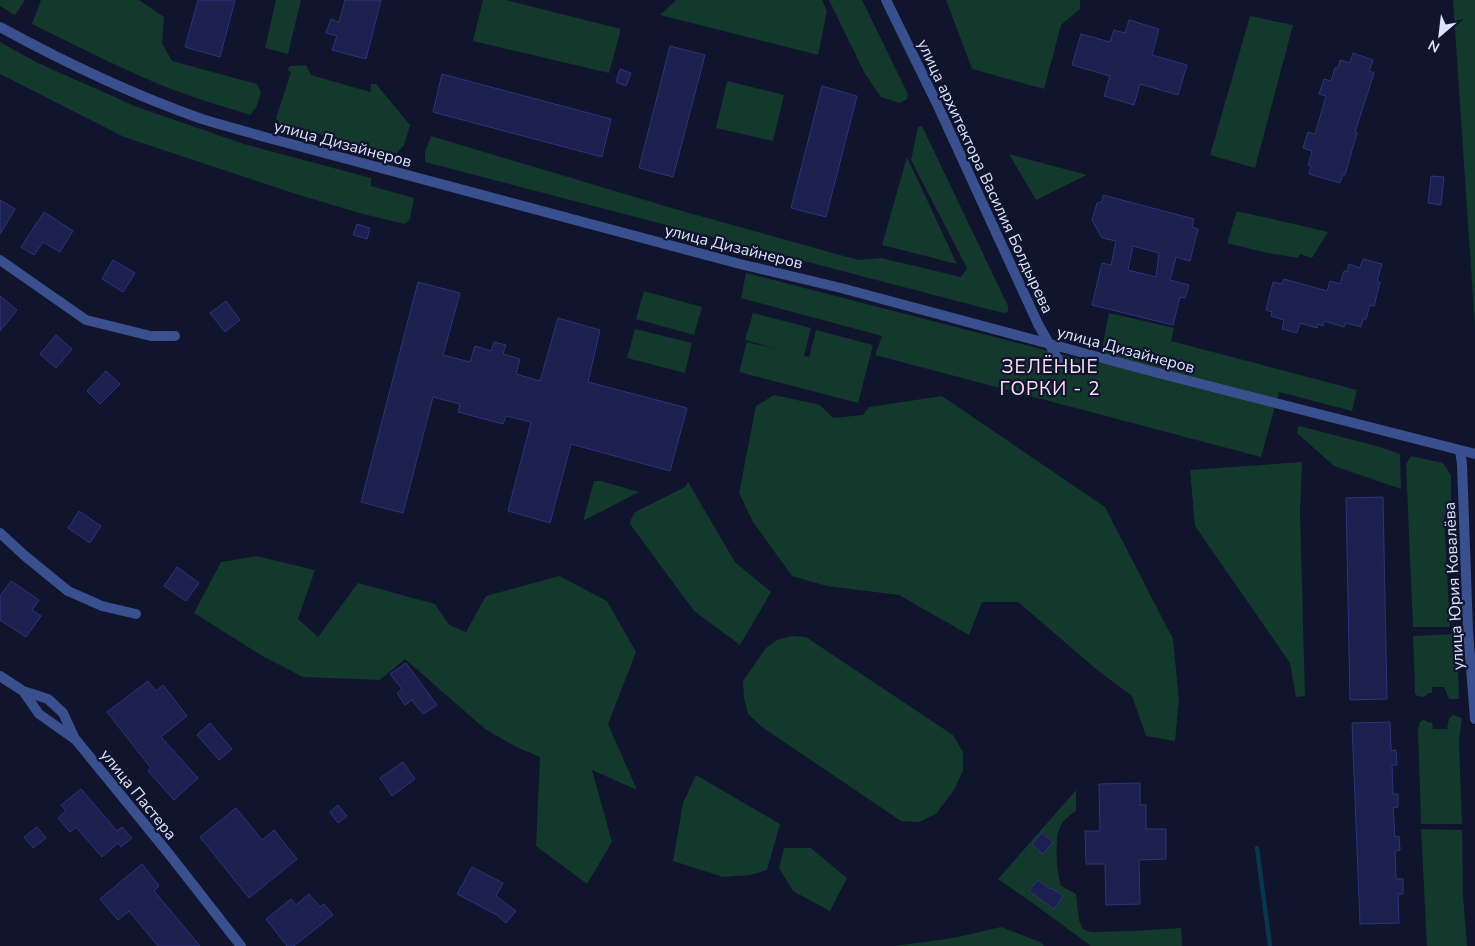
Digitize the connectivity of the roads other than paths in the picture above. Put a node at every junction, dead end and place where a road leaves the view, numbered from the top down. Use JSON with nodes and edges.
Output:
{"nodes":[{"id":1,"x":886,"y":0,"type":"edge"},
{"id":2,"x":0,"y":26,"type":"edge"},
{"id":3,"x":0,"y":260,"type":"edge"},
{"id":4,"x":175,"y":336,"type":"dead end"},
{"id":5,"x":1051,"y":345,"type":"junction"},
{"id":6,"x":1060,"y":363,"type":"dead end"},
{"id":7,"x":1460,"y":451,"type":"junction"},
{"id":8,"x":1475,"y":454,"type":"edge"},
{"id":9,"x":0,"y":534,"type":"edge"},
{"id":10,"x":136,"y":614,"type":"dead end"},
{"id":11,"x":0,"y":676,"type":"edge"},
{"id":12,"x":23,"y":691,"type":"junction"},
{"id":13,"x":1475,"y":719,"type":"edge"},
{"id":14,"x":76,"y":740,"type":"junction"},
{"id":15,"x":241,"y":946,"type":"edge"}],
"edges":[{"from":1,"to":5,"type":"street","name":"улица архитектора Василия Болдырева"},
{"from":2,"to":5,"type":"street","name":"улица Дизайнеров"},
{"from":3,"to":4,"type":"street"},
{"from":5,"to":6,"type":"street","name":"улица архитектора Василия Болдырева"},
{"from":5,"to":7,"type":"street","name":"улица Дизайнеров"},
{"from":7,"to":8,"type":"street","name":"улица Дизайнеров"},
{"from":7,"to":13,"type":"street","name":"улица Юрия Ковалёва"},
{"from":9,"to":10,"type":"street"},
{"from":11,"to":12,"type":"street","name":"улица Пастера"},
{"from":12,"to":14,"type":"street","name":"улица Пастера"},
{"from":12,"to":14,"type":"street"},
{"from":14,"to":15,"type":"street","name":"улица Пастера"}]}
